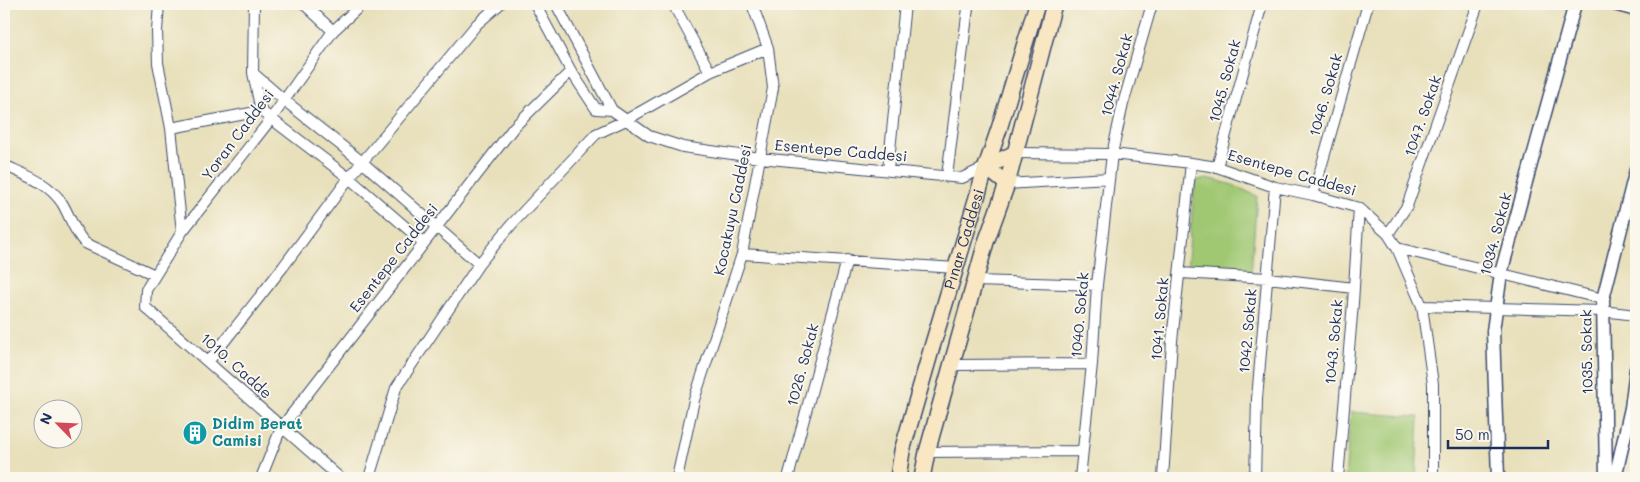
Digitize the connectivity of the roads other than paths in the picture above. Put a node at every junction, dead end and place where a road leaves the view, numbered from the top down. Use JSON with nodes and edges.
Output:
{"nodes":[{"id":1,"x":159,"y":4,"type":"edge"},
{"id":2,"x":254,"y":4,"type":"edge"},
{"id":3,"x":304,"y":4,"type":"edge"},
{"id":4,"x":362,"y":4,"type":"edge"},
{"id":5,"x":500,"y":4,"type":"edge"},
{"id":6,"x":535,"y":4,"type":"edge"},
{"id":7,"x":556,"y":4,"type":"edge"},
{"id":8,"x":674,"y":4,"type":"edge"},
{"id":9,"x":752,"y":4,"type":"edge"},
{"id":10,"x":905,"y":4,"type":"edge"},
{"id":11,"x":966,"y":4,"type":"edge"},
{"id":12,"x":1037,"y":4,"type":"edge"},
{"id":13,"x":1054,"y":4,"type":"edge"},
{"id":14,"x":1152,"y":4,"type":"edge"},
{"id":15,"x":1262,"y":4,"type":"edge"},
{"id":16,"x":1368,"y":4,"type":"edge"},
{"id":17,"x":1478,"y":4,"type":"edge"},
{"id":18,"x":1575,"y":4,"type":"edge"},
{"id":19,"x":1614,"y":4,"type":"edge"},
{"id":20,"x":1636,"y":10,"type":"edge"},
{"id":21,"x":333,"y":31,"type":"junction"},
{"id":22,"x":768,"y":48,"type":"junction"},
{"id":23,"x":571,"y":71,"type":"junction"},
{"id":24,"x":710,"y":72,"type":"junction"},
{"id":25,"x":253,"y":73,"type":"junction"},
{"id":26,"x":284,"y":100,"type":"junction"},
{"id":27,"x":612,"y":110,"type":"junction"},
{"id":28,"x":261,"y":111,"type":"junction"},
{"id":29,"x":271,"y":119,"type":"junction"},
{"id":30,"x":626,"y":120,"type":"junction"},
{"id":31,"x":171,"y":128,"type":"junction"},
{"id":32,"x":1015,"y":153,"type":"junction"},
{"id":33,"x":1112,"y":154,"type":"junction"},
{"id":34,"x":760,"y":158,"type":"junction"},
{"id":35,"x":362,"y":162,"type":"junction"},
{"id":36,"x":1191,"y":163,"type":"junction"},
{"id":37,"x":4,"y":165,"type":"edge"},
{"id":38,"x":986,"y":167,"type":"junction"},
{"id":39,"x":1217,"y":167,"type":"junction"},
{"id":40,"x":888,"y":170,"type":"junction"},
{"id":41,"x":1636,"y":170,"type":"edge"},
{"id":42,"x":947,"y":176,"type":"junction"},
{"id":43,"x":349,"y":178,"type":"junction"},
{"id":44,"x":1110,"y":178,"type":"junction"},
{"id":45,"x":1007,"y":184,"type":"junction"},
{"id":46,"x":1275,"y":187,"type":"junction"},
{"id":47,"x":1313,"y":195,"type":"junction"},
{"id":48,"x":1359,"y":208,"type":"junction"},
{"id":49,"x":437,"y":228,"type":"junction"},
{"id":50,"x":182,"y":232,"type":"junction"},
{"id":51,"x":1388,"y":234,"type":"junction"},
{"id":52,"x":424,"y":243,"type":"junction"},
{"id":53,"x":1397,"y":248,"type":"junction"},
{"id":54,"x":742,"y":254,"type":"junction"},
{"id":55,"x":847,"y":260,"type":"junction"},
{"id":56,"x":479,"y":264,"type":"junction"},
{"id":57,"x":956,"y":268,"type":"junction"},
{"id":58,"x":1501,"y":273,"type":"junction"},
{"id":59,"x":156,"y":274,"type":"junction"},
{"id":60,"x":1180,"y":274,"type":"junction"},
{"id":61,"x":1268,"y":278,"type":"junction"},
{"id":62,"x":975,"y":281,"type":"junction"},
{"id":63,"x":1097,"y":285,"type":"junction"},
{"id":64,"x":1354,"y":288,"type":"junction"},
{"id":65,"x":146,"y":290,"type":"joint"},
{"id":66,"x":1602,"y":305,"type":"junction"},
{"id":67,"x":1422,"y":306,"type":"junction"},
{"id":68,"x":1495,"y":307,"type":"junction"},
{"id":69,"x":1636,"y":316,"type":"edge"},
{"id":70,"x":208,"y":361,"type":"junction"},
{"id":71,"x":952,"y":364,"type":"junction"},
{"id":72,"x":1092,"y":364,"type":"junction"},
{"id":73,"x":1636,"y":369,"type":"edge"},
{"id":74,"x":281,"y":428,"type":"junction"},
{"id":75,"x":1082,"y":451,"type":"junction"},
{"id":76,"x":927,"y":452,"type":"junction"},
{"id":77,"x":261,"y":478,"type":"edge"},
{"id":78,"x":340,"y":478,"type":"edge"},
{"id":79,"x":369,"y":478,"type":"edge"},
{"id":80,"x":676,"y":478,"type":"edge"},
{"id":81,"x":788,"y":478,"type":"edge"},
{"id":82,"x":898,"y":478,"type":"edge"},
{"id":83,"x":922,"y":478,"type":"edge"},
{"id":84,"x":1080,"y":478,"type":"edge"},
{"id":85,"x":1163,"y":478,"type":"edge"},
{"id":86,"x":1255,"y":478,"type":"edge"},
{"id":87,"x":1338,"y":478,"type":"edge"},
{"id":88,"x":1433,"y":478,"type":"edge"},
{"id":89,"x":1498,"y":478,"type":"edge"},
{"id":90,"x":1606,"y":478,"type":"edge"},
{"id":91,"x":1615,"y":478,"type":"edge"}],
"edges":[{"from":1,"to":31,"type":"street"},
{"from":2,"to":25,"type":"street"},
{"from":3,"to":21,"type":"street"},
{"from":4,"to":21,"type":"street","name":"Yoran Caddesi"},
{"from":5,"to":35,"type":"street"},
{"from":6,"to":23,"type":"street"},
{"from":7,"to":27,"type":"street"},
{"from":8,"to":24,"type":"street"},
{"from":9,"to":22,"type":"street","name":"Kocakuyu Caddesi"},
{"from":10,"to":40,"type":"street"},
{"from":11,"to":42,"type":"street"},
{"from":12,"to":38,"type":"main road","name":"Pınar Caddesi"},
{"from":13,"to":32,"type":"main road","name":"Pınar Caddesi"},
{"from":14,"to":33,"type":"street","name":"1044. Sokak"},
{"from":15,"to":39,"type":"street","name":"1045. Sokak"},
{"from":16,"to":47,"type":"street","name":"1046. Sokak"},
{"from":17,"to":51,"type":"street","name":"1047. Sokak"},
{"from":18,"to":58,"type":"street","name":"1034. Sokak"},
{"from":19,"to":20,"type":"street"},
{"from":21,"to":26,"type":"street","name":"Yoran Caddesi"},
{"from":22,"to":24,"type":"street"},
{"from":22,"to":34,"type":"street","name":"Kocakuyu Caddesi"},
{"from":23,"to":27,"type":"street"},
{"from":23,"to":49,"type":"street","name":"Esentepe Caddesi"},
{"from":24,"to":30,"type":"street"},
{"from":25,"to":26,"type":"street"},
{"from":25,"to":28,"type":"street"},
{"from":26,"to":29,"type":"street","name":"Yoran Caddesi"},
{"from":26,"to":35,"type":"street"},
{"from":27,"to":30,"type":"street","name":"Esentepe Caddesi"},
{"from":28,"to":29,"type":"street"},
{"from":28,"to":31,"type":"street"},
{"from":29,"to":43,"type":"street"},
{"from":29,"to":50,"type":"street","name":"Yoran Caddesi"},
{"from":30,"to":34,"type":"street","name":"Esentepe Caddesi"},
{"from":30,"to":56,"type":"street"},
{"from":31,"to":50,"type":"street"},
{"from":32,"to":33,"type":"street","name":"Esentepe Caddesi"},
{"from":32,"to":38,"type":"main road"},
{"from":32,"to":45,"type":"main road","name":"Pınar Caddesi"},
{"from":33,"to":36,"type":"street","name":"Esentepe Caddesi"},
{"from":33,"to":44,"type":"street","name":"1040. Sokak"},
{"from":34,"to":40,"type":"street","name":"Esentepe Caddesi"},
{"from":34,"to":54,"type":"street","name":"Kocakuyu Caddesi"},
{"from":35,"to":43,"type":"street"},
{"from":35,"to":49,"type":"street"},
{"from":36,"to":39,"type":"street","name":"Esentepe Caddesi"},
{"from":36,"to":60,"type":"street","name":"1041. Sokak"},
{"from":37,"to":59,"type":"street"},
{"from":38,"to":42,"type":"street","name":"Esentepe Caddesi"},
{"from":38,"to":45,"type":"main road"},
{"from":38,"to":57,"type":"main road","name":"Pınar Caddesi"},
{"from":39,"to":46,"type":"street","name":"Esentepe Caddesi"},
{"from":40,"to":42,"type":"street","name":"Esentepe Caddesi"},
{"from":41,"to":66,"type":"street","name":"1035. Sokak"},
{"from":43,"to":52,"type":"street"},
{"from":43,"to":70,"type":"street"},
{"from":44,"to":45,"type":"street"},
{"from":44,"to":63,"type":"street","name":"1040. Sokak"},
{"from":45,"to":62,"type":"main road","name":"Pınar Caddesi"},
{"from":46,"to":47,"type":"street","name":"Esentepe Caddesi"},
{"from":46,"to":61,"type":"street","name":"1042. Sokak"},
{"from":47,"to":48,"type":"street","name":"Esentepe Caddesi"},
{"from":48,"to":51,"type":"street","name":"Esentepe Caddesi"},
{"from":48,"to":64,"type":"street","name":"1043. Sokak"},
{"from":49,"to":52,"type":"street","name":"Esentepe Caddesi"},
{"from":49,"to":56,"type":"street"},
{"from":50,"to":59,"type":"street","name":"Yoran Caddesi"},
{"from":51,"to":53,"type":"street","name":"Esentepe Caddesi"},
{"from":52,"to":74,"type":"street","name":"Esentepe Caddesi"},
{"from":53,"to":58,"type":"street"},
{"from":53,"to":67,"type":"street","name":"Esentepe Caddesi"},
{"from":54,"to":55,"type":"street"},
{"from":54,"to":80,"type":"street","name":"Kocakuyu Caddesi"},
{"from":55,"to":57,"type":"street"},
{"from":55,"to":81,"type":"street","name":"1026. Sokak"},
{"from":56,"to":79,"type":"street"},
{"from":57,"to":82,"type":"main road","name":"Pınar Caddesi"},
{"from":58,"to":66,"type":"street"},
{"from":58,"to":68,"type":"street","name":"1034. Sokak"},
{"from":59,"to":65,"type":"street","name":"Yoran Caddesi"},
{"from":60,"to":61,"type":"street"},
{"from":60,"to":85,"type":"street","name":"1041. Sokak"},
{"from":61,"to":64,"type":"street"},
{"from":61,"to":86,"type":"street","name":"1042. Sokak"},
{"from":62,"to":63,"type":"street"},
{"from":62,"to":71,"type":"main road","name":"Pınar Caddesi"},
{"from":63,"to":72,"type":"street","name":"1040. Sokak"},
{"from":64,"to":87,"type":"street","name":"1043. Sokak"},
{"from":65,"to":70,"type":"street","name":"1010. Cadde"},
{"from":66,"to":68,"type":"street"},
{"from":66,"to":69,"type":"street"},
{"from":66,"to":90,"type":"street","name":"1035. Sokak"},
{"from":67,"to":68,"type":"street"},
{"from":67,"to":88,"type":"street","name":"Esentepe Caddesi"},
{"from":68,"to":89,"type":"street","name":"1034. Sokak"},
{"from":70,"to":74,"type":"street","name":"1010. Cadde"},
{"from":71,"to":72,"type":"street"},
{"from":71,"to":76,"type":"main road","name":"Pınar Caddesi"},
{"from":72,"to":75,"type":"street","name":"1040. Sokak"},
{"from":73,"to":91,"type":"street"},
{"from":74,"to":77,"type":"street","name":"Esentepe Caddesi"},
{"from":74,"to":78,"type":"street","name":"1010. Cadde"},
{"from":75,"to":76,"type":"street"},
{"from":75,"to":84,"type":"street","name":"1040. Sokak"},
{"from":76,"to":83,"type":"main road","name":"Pınar Caddesi"}]}
